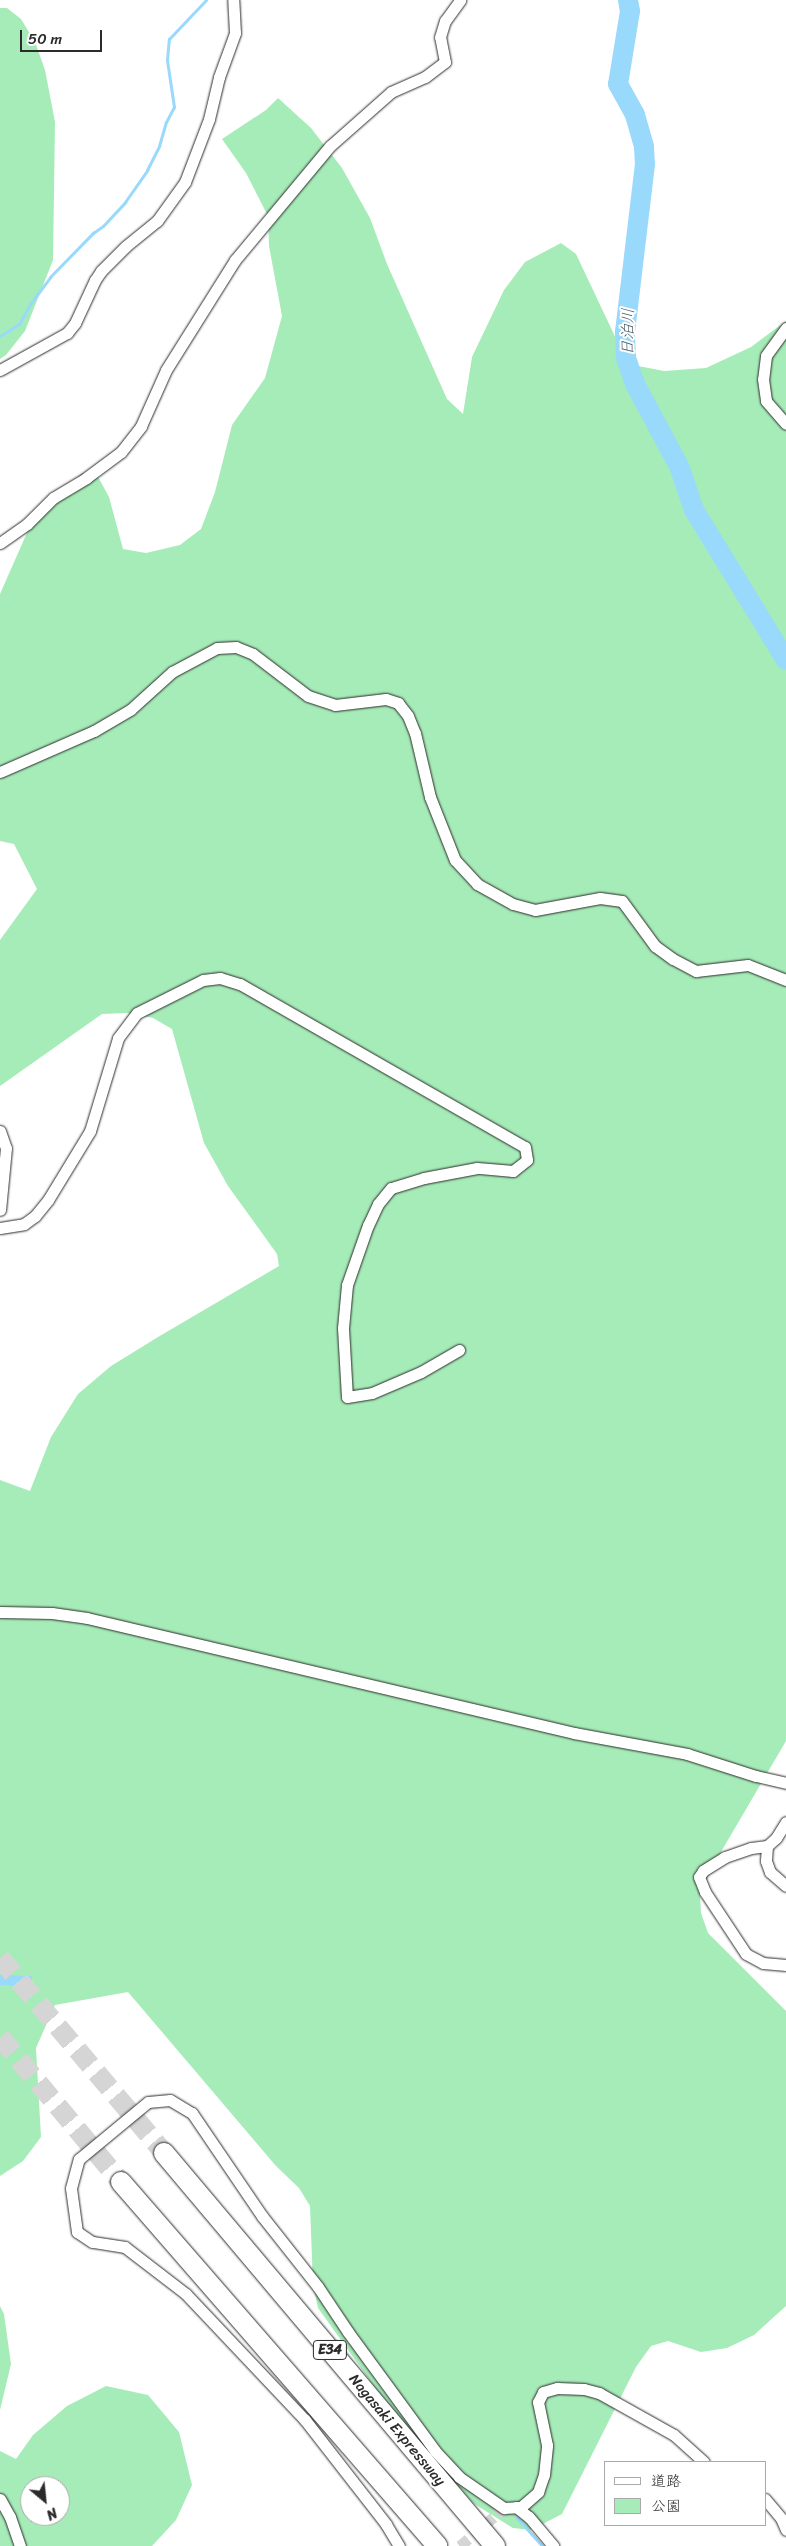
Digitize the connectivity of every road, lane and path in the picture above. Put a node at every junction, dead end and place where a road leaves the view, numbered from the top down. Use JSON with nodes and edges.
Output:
{"nodes":[{"id":1,"x":233,"y":0,"type":"edge"},
{"id":2,"x":460,"y":0,"type":"edge"},
{"id":3,"x":786,"y":328,"type":"edge"},
{"id":4,"x":0,"y":370,"type":"edge"},
{"id":5,"x":786,"y":424,"type":"edge"},
{"id":6,"x":0,"y":543,"type":"edge"},
{"id":7,"x":0,"y":772,"type":"edge"},
{"id":8,"x":786,"y":980,"type":"edge"},
{"id":9,"x":0,"y":1130,"type":"edge"},
{"id":10,"x":0,"y":1210,"type":"edge"},
{"id":11,"x":0,"y":1228,"type":"edge"},
{"id":12,"x":459,"y":1350,"type":"dead end"},
{"id":13,"x":0,"y":1612,"type":"edge"},
{"id":14,"x":786,"y":1783,"type":"edge"},
{"id":15,"x":786,"y":1822,"type":"edge"},
{"id":16,"x":767,"y":1846,"type":"junction"},
{"id":17,"x":786,"y":1886,"type":"edge"},
{"id":18,"x":786,"y":1965,"type":"edge"},
{"id":19,"x":164,"y":2153,"type":"tunnel mouth"},
{"id":20,"x":121,"y":2182,"type":"tunnel mouth"},
{"id":21,"x":703,"y":2461,"type":"edge"},
{"id":22,"x":0,"y":2499,"type":"edge"},
{"id":23,"x":766,"y":2500,"type":"edge"},
{"id":24,"x":516,"y":2508,"type":"junction"},
{"id":25,"x":786,"y":2530,"type":"edge"},
{"id":26,"x":20,"y":2546,"type":"edge"},
{"id":27,"x":399,"y":2546,"type":"edge"},
{"id":28,"x":437,"y":2546,"type":"edge"},
{"id":29,"x":495,"y":2546,"type":"edge"},
{"id":30,"x":553,"y":2546,"type":"edge"}],
"edges":[{"from":1,"to":4,"type":"street"},
{"from":2,"to":6,"type":"street"},
{"from":3,"to":5,"type":"street"},
{"from":7,"to":8,"type":"street"},
{"from":9,"to":10,"type":"street"},
{"from":11,"to":12,"type":"street"},
{"from":13,"to":14,"type":"street"},
{"from":15,"to":16,"type":"street"},
{"from":16,"to":17,"type":"street"},
{"from":16,"to":18,"type":"street"},
{"from":19,"to":29,"type":"highway","name":"Nagasaki Expressway","number":"E34"},
{"from":20,"to":28,"type":"highway"},
{"from":21,"to":24,"type":"street"},
{"from":22,"to":26,"type":"street"},
{"from":23,"to":25,"type":"street"},
{"from":24,"to":27,"type":"street"},
{"from":24,"to":30,"type":"street"}]}
